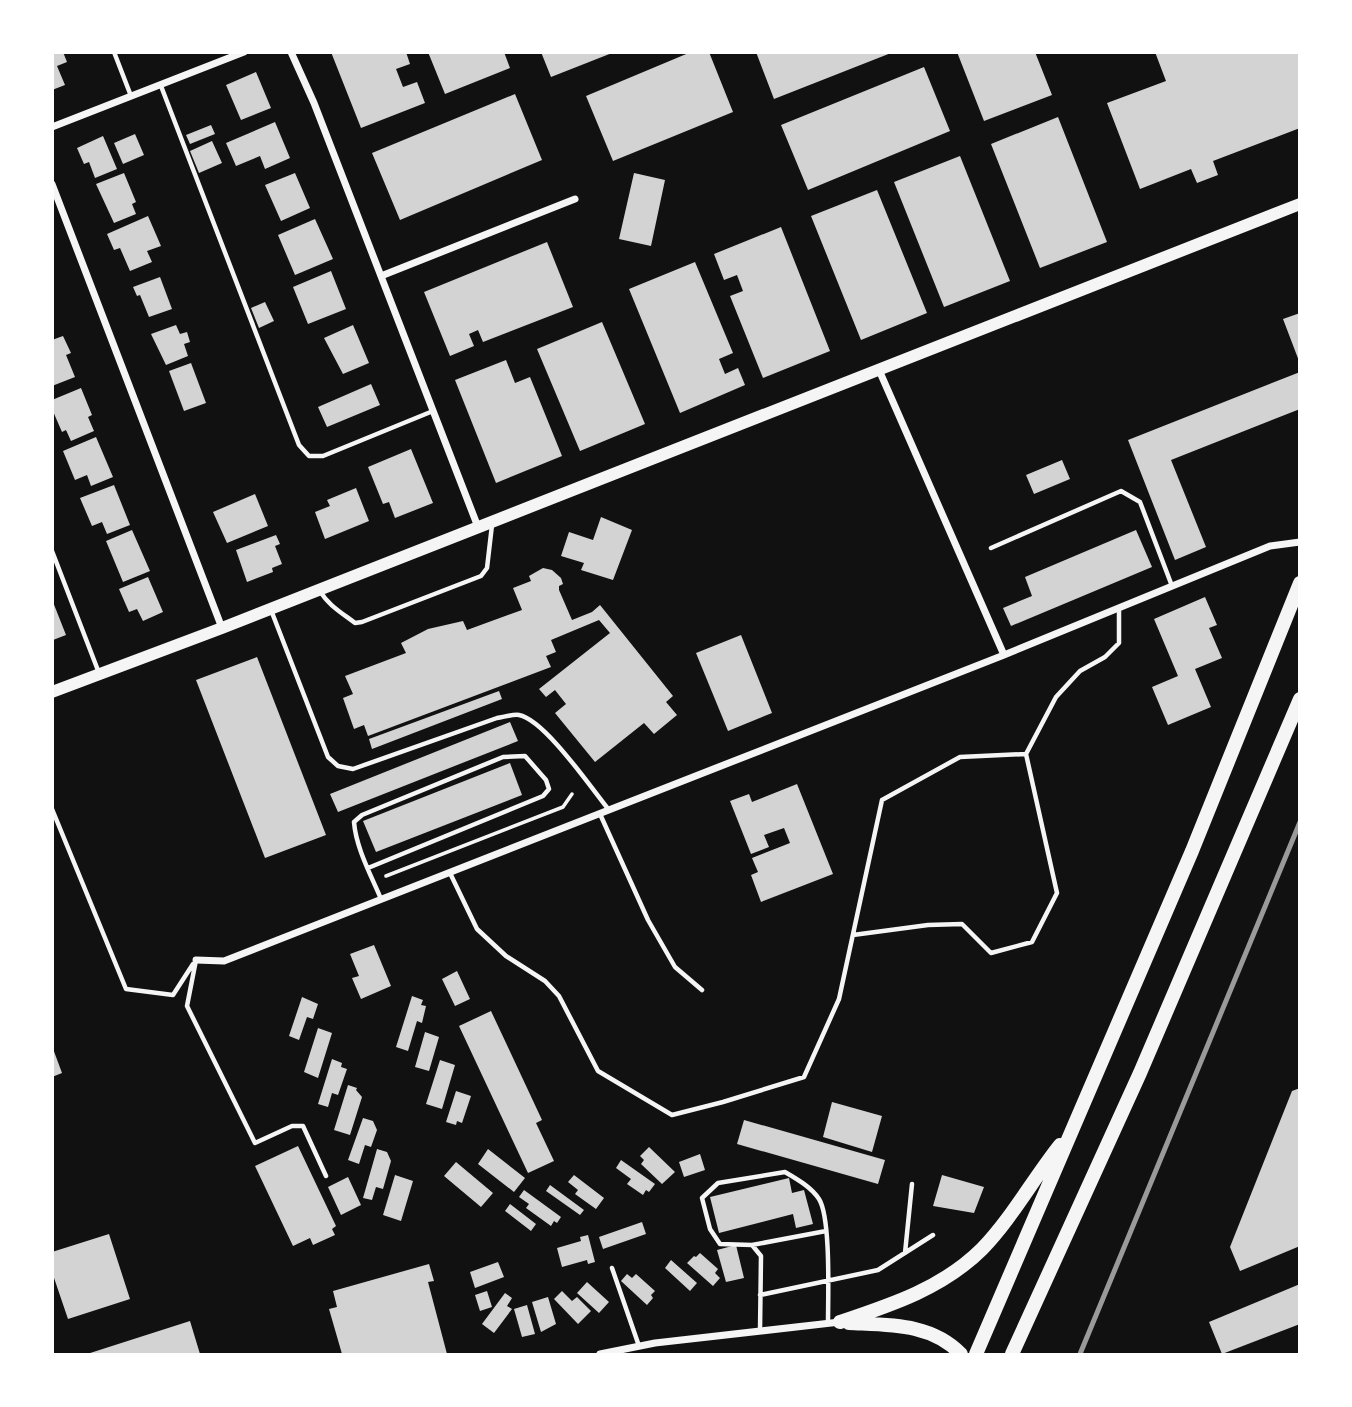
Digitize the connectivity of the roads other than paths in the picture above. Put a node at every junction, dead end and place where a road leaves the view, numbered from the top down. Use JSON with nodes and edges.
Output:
{"nodes":[{"id":1,"x":114,"y":52,"type":"edge"},
{"id":2,"x":244,"y":52,"type":"edge"},
{"id":3,"x":291,"y":52,"type":"edge"},
{"id":4,"x":161,"y":86,"type":"junction"},
{"id":5,"x":132,"y":97,"type":"junction"},
{"id":6,"x":52,"y":127,"type":"edge"},
{"id":7,"x":52,"y":184,"type":"edge"},
{"id":8,"x":575,"y":199,"type":"dead end"},
{"id":9,"x":1300,"y":204,"type":"edge"},
{"id":10,"x":381,"y":276,"type":"junction"},
{"id":11,"x":879,"y":370,"type":"junction"},
{"id":12,"x":433,"y":411,"type":"junction"},
{"id":13,"x":493,"y":522,"type":"junction"},
{"id":14,"x":478,"y":527,"type":"junction"},
{"id":15,"x":1300,"y":542,"type":"edge"},
{"id":16,"x":992,"y":548,"type":"dead end"},
{"id":17,"x":52,"y":551,"type":"edge"},
{"id":18,"x":1300,"y":583,"type":"edge"},
{"id":19,"x":1172,"y":586,"type":"junction"},
{"id":20,"x":320,"y":590,"type":"junction"},
{"id":21,"x":1119,"y":607,"type":"junction"},
{"id":22,"x":271,"y":609,"type":"junction"},
{"id":23,"x":222,"y":628,"type":"junction"},
{"id":24,"x":1004,"y":655,"type":"junction"},
{"id":25,"x":99,"y":674,"type":"junction"},
{"id":26,"x":52,"y":692,"type":"edge"},
{"id":27,"x":1300,"y":699,"type":"edge"},
{"id":28,"x":1026,"y":754,"type":"junction"},
{"id":29,"x":52,"y":809,"type":"edge"},
{"id":30,"x":609,"y":810,"type":"junction"},
{"id":31,"x":600,"y":814,"type":"junction"},
{"id":32,"x":368,"y":868,"type":"junction"},
{"id":33,"x":450,"y":873,"type":"junction"},
{"id":34,"x":381,"y":900,"type":"junction"},
{"id":35,"x":853,"y":935,"type":"junction"},
{"id":36,"x":196,"y":960,"type":"junction"},
{"id":37,"x":702,"y":990,"type":"dead end"},
{"id":38,"x":1071,"y":1130,"type":"junction"},
{"id":39,"x":326,"y":1176,"type":"dead end"},
{"id":40,"x":912,"y":1184,"type":"dead end"},
{"id":41,"x":826,"y":1231,"type":"junction"},
{"id":42,"x":933,"y":1235,"type":"dead end"},
{"id":43,"x":752,"y":1245,"type":"junction"},
{"id":44,"x":905,"y":1253,"type":"junction"},
{"id":45,"x":612,"y":1268,"type":"dead end"},
{"id":46,"x":828,"y":1282,"type":"junction"},
{"id":47,"x":760,"y":1295,"type":"junction"},
{"id":48,"x":834,"y":1323,"type":"junction"},
{"id":49,"x":760,"y":1331,"type":"junction"},
{"id":50,"x":639,"y":1346,"type":"junction"},
{"id":51,"x":600,"y":1354,"type":"edge"},
{"id":52,"x":961,"y":1354,"type":"edge"},
{"id":53,"x":976,"y":1354,"type":"edge"},
{"id":54,"x":1012,"y":1354,"type":"edge"}],
"edges":[{"from":1,"to":5,"type":"lane"},
{"from":2,"to":4,"type":"street"},
{"from":3,"to":10,"type":"street"},
{"from":4,"to":5,"type":"street"},
{"from":4,"to":12,"type":"lane"},
{"from":5,"to":6,"type":"street"},
{"from":7,"to":23,"type":"street"},
{"from":8,"to":10,"type":"street"},
{"from":9,"to":11,"type":"street"},
{"from":10,"to":12,"type":"street"},
{"from":11,"to":13,"type":"street"},
{"from":11,"to":24,"type":"street"},
{"from":12,"to":14,"type":"street"},
{"from":13,"to":14,"type":"street"},
{"from":13,"to":20,"type":"lane"},
{"from":14,"to":20,"type":"street"},
{"from":15,"to":19,"type":"street"},
{"from":16,"to":19,"type":"lane"},
{"from":17,"to":25,"type":"lane"},
{"from":18,"to":38,"type":"main road"},
{"from":19,"to":21,"type":"street"},
{"from":20,"to":22,"type":"street"},
{"from":21,"to":24,"type":"street"},
{"from":21,"to":28,"type":"lane"},
{"from":22,"to":23,"type":"street"},
{"from":22,"to":30,"type":"lane"},
{"from":23,"to":25,"type":"street"},
{"from":24,"to":30,"type":"street"},
{"from":25,"to":26,"type":"street"},
{"from":27,"to":54,"type":"main road"},
{"from":28,"to":35,"type":"lane"},
{"from":28,"to":35,"type":"lane"},
{"from":29,"to":36,"type":"lane"},
{"from":30,"to":31,"type":"street"},
{"from":31,"to":33,"type":"street"},
{"from":31,"to":37,"type":"lane"},
{"from":32,"to":32,"type":"lane"},
{"from":32,"to":34,"type":"lane"},
{"from":33,"to":34,"type":"street"},
{"from":33,"to":35,"type":"lane"},
{"from":34,"to":36,"type":"street"},
{"from":36,"to":39,"type":"lane"},
{"from":38,"to":48,"type":"main road"},
{"from":38,"to":53,"type":"main road"},
{"from":40,"to":44,"type":"lane"},
{"from":41,"to":43,"type":"lane"},
{"from":41,"to":43,"type":"lane"},
{"from":41,"to":46,"type":"lane"},
{"from":42,"to":44,"type":"lane"},
{"from":43,"to":47,"type":"lane"},
{"from":44,"to":46,"type":"lane"},
{"from":45,"to":50,"type":"lane"},
{"from":46,"to":47,"type":"lane"},
{"from":46,"to":48,"type":"lane"},
{"from":47,"to":49,"type":"lane"},
{"from":48,"to":49,"type":"street"},
{"from":48,"to":52,"type":"main road"},
{"from":49,"to":50,"type":"street"},
{"from":50,"to":51,"type":"street"}]}
